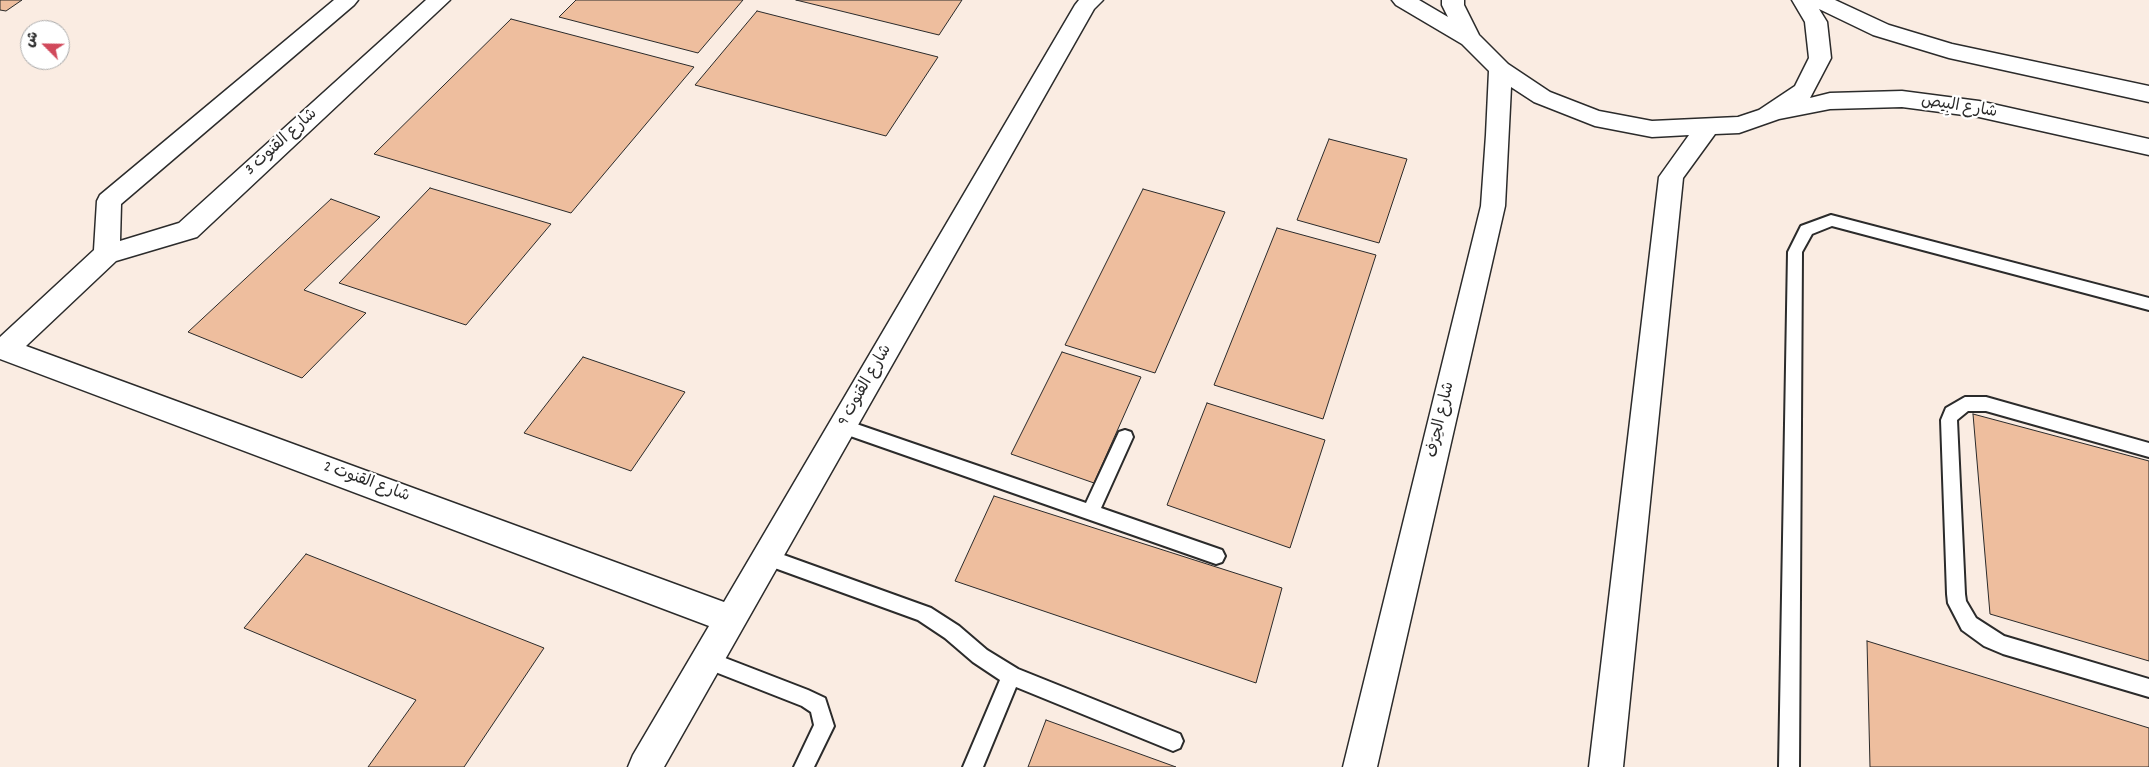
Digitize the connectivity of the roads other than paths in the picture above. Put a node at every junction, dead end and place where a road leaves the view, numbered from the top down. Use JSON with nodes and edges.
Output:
{"nodes":[{"id":1,"x":347,"y":0,"type":"edge"},
{"id":2,"x":439,"y":0,"type":"edge"},
{"id":3,"x":1403,"y":0,"type":"edge"},
{"id":4,"x":1453,"y":0,"type":"edge"},
{"id":5,"x":1803,"y":0,"type":"edge"},
{"id":6,"x":1817,"y":0,"type":"edge"},
{"id":7,"x":1088,"y":2,"type":"edge"},
{"id":8,"x":1470,"y":39,"type":"junction"},
{"id":9,"x":1500,"y":70,"type":"junction"},
{"id":10,"x":2149,"y":94,"type":"edge"},
{"id":11,"x":1768,"y":116,"type":"junction"},
{"id":12,"x":1707,"y":128,"type":"junction"},
{"id":13,"x":2149,"y":146,"type":"edge"},
{"id":14,"x":107,"y":254,"type":"junction"},
{"id":15,"x":2149,"y":304,"type":"edge"},
{"id":16,"x":2,"y":349,"type":"edge"},
{"id":17,"x":842,"y":426,"type":"junction"},
{"id":18,"x":1125,"y":437,"type":"dead end"},
{"id":19,"x":2149,"y":450,"type":"edge"},
{"id":20,"x":1090,"y":512,"type":"junction"},
{"id":21,"x":767,"y":556,"type":"junction"},
{"id":22,"x":1216,"y":556,"type":"dead end"},
{"id":23,"x":731,"y":619,"type":"junction"},
{"id":24,"x":707,"y":660,"type":"junction"},
{"id":25,"x":1011,"y":676,"type":"junction"},
{"id":26,"x":2149,"y":688,"type":"edge"},
{"id":27,"x":1173,"y":741,"type":"dead end"},
{"id":28,"x":645,"y":767,"type":"edge"},
{"id":29,"x":804,"y":767,"type":"edge"},
{"id":30,"x":973,"y":767,"type":"edge"},
{"id":31,"x":1360,"y":767,"type":"edge"},
{"id":32,"x":1606,"y":767,"type":"edge"},
{"id":33,"x":1789,"y":767,"type":"edge"}],
"edges":[{"from":1,"to":14,"type":"street"},
{"from":2,"to":14,"type":"street","name":"شارع القنوت 3"},
{"from":3,"to":8,"type":"street"},
{"from":4,"to":8,"type":"street"},
{"from":5,"to":11,"type":"street"},
{"from":6,"to":10,"type":"street"},
{"from":7,"to":17,"type":"street","name":"شارع القنوت 9"},
{"from":8,"to":9,"type":"street","name":"شارع البِيص"},
{"from":9,"to":12,"type":"street","name":"شارع البِيص"},
{"from":9,"to":31,"type":"street","name":"شارع الحِرَف"},
{"from":11,"to":12,"type":"street","name":"شارع البِيص"},
{"from":11,"to":13,"type":"street","name":"شارع البِيص"},
{"from":12,"to":32,"type":"street"},
{"from":14,"to":16,"type":"street","name":"شارع القنوت 3"},
{"from":15,"to":33,"type":"lane"},
{"from":16,"to":23,"type":"street","name":"شارع القنوت 2"},
{"from":17,"to":20,"type":"lane"},
{"from":17,"to":21,"type":"street","name":"شارع القنوت 9"},
{"from":18,"to":20,"type":"lane"},
{"from":19,"to":26,"type":"lane"},
{"from":20,"to":22,"type":"lane"},
{"from":21,"to":23,"type":"street","name":"شارع القنوت 9"},
{"from":21,"to":25,"type":"lane"},
{"from":23,"to":24,"type":"street","name":"شارع القنوت 9"},
{"from":24,"to":28,"type":"street","name":"شارع القنوت 9"},
{"from":24,"to":29,"type":"lane"},
{"from":25,"to":27,"type":"lane"},
{"from":25,"to":30,"type":"lane"}]}
